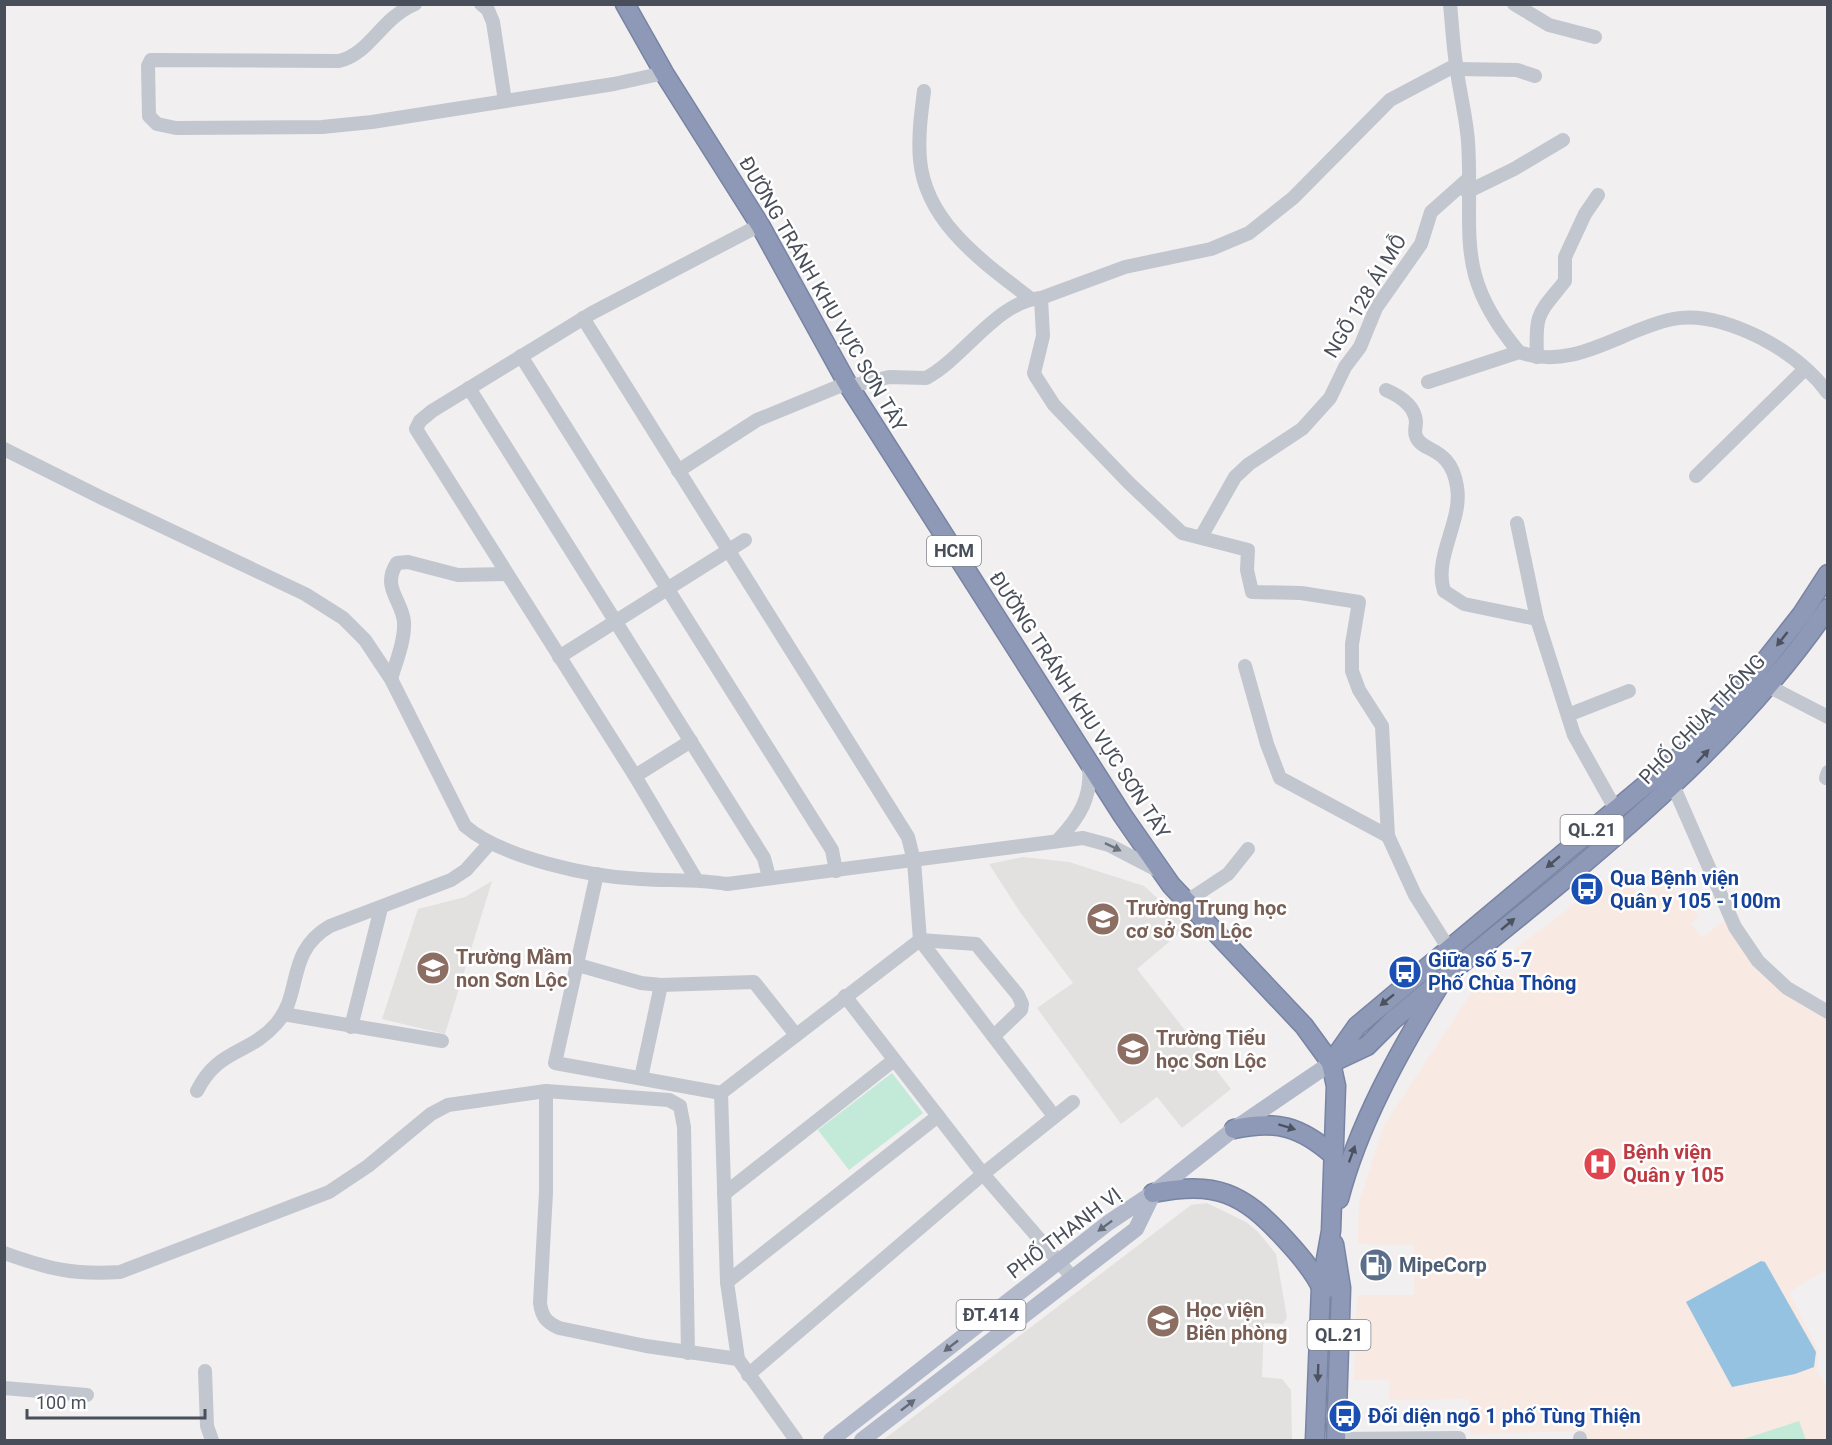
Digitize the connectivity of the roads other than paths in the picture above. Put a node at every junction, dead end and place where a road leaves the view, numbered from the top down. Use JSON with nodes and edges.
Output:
{"nodes":[{"id":1,"x":415,"y":4,"type":"edge"},
{"id":2,"x":481,"y":4,"type":"edge"},
{"id":3,"x":625,"y":4,"type":"edge"},
{"id":4,"x":1450,"y":4,"type":"edge"},
{"id":5,"x":1514,"y":4,"type":"edge"},
{"id":6,"x":1594,"y":37,"type":"dead end"},
{"id":7,"x":1456,"y":67,"type":"junction"},
{"id":8,"x":664,"y":73,"type":"junction"},
{"id":9,"x":1535,"y":75,"type":"dead end"},
{"id":10,"x":924,"y":91,"type":"dead end"},
{"id":11,"x":505,"y":101,"type":"junction"},
{"id":12,"x":1563,"y":140,"type":"dead end"},
{"id":13,"x":1467,"y":186,"type":"junction"},
{"id":14,"x":1598,"y":195,"type":"dead end"},
{"id":15,"x":760,"y":225,"type":"junction"},
{"id":16,"x":1036,"y":298,"type":"junction"},
{"id":17,"x":583,"y":318,"type":"junction"},
{"id":18,"x":1519,"y":352,"type":"junction"},
{"id":19,"x":521,"y":356,"type":"junction"},
{"id":20,"x":1537,"y":357,"type":"junction"},
{"id":21,"x":1805,"y":369,"type":"junction"},
{"id":22,"x":1428,"y":382,"type":"dead end"},
{"id":23,"x":847,"y":383,"type":"junction"},
{"id":24,"x":469,"y":388,"type":"junction"},
{"id":25,"x":1386,"y":390,"type":"dead end"},
{"id":26,"x":1827,"y":393,"type":"edge"},
{"id":27,"x":4,"y":449,"type":"edge"},
{"id":28,"x":678,"y":471,"type":"junction"},
{"id":29,"x":1696,"y":476,"type":"dead end"},
{"id":30,"x":1517,"y":523,"type":"dead end"},
{"id":31,"x":1201,"y":537,"type":"junction"},
{"id":32,"x":745,"y":540,"type":"dead end"},
{"id":33,"x":728,"y":550,"type":"junction"},
{"id":34,"x":507,"y":574,"type":"junction"},
{"id":35,"x":1827,"y":574,"type":"edge"},
{"id":36,"x":668,"y":589,"type":"junction"},
{"id":37,"x":1827,"y":608,"type":"edge"},
{"id":38,"x":1537,"y":619,"type":"junction"},
{"id":39,"x":1809,"y":620,"type":"junction"},
{"id":40,"x":616,"y":622,"type":"junction"},
{"id":41,"x":559,"y":657,"type":"junction"},
{"id":42,"x":1245,"y":666,"type":"dead end"},
{"id":43,"x":391,"y":679,"type":"junction"},
{"id":44,"x":1768,"y":686,"type":"junction"},
{"id":45,"x":1629,"y":691,"type":"dead end"},
{"id":46,"x":1568,"y":716,"type":"junction"},
{"id":47,"x":1827,"y":717,"type":"edge"},
{"id":48,"x":691,"y":741,"type":"junction"},
{"id":49,"x":1089,"y":763,"type":"junction"},
{"id":50,"x":1667,"y":769,"type":"junction"},
{"id":51,"x":635,"y":776,"type":"junction"},
{"id":52,"x":1673,"y":786,"type":"junction"},
{"id":53,"x":1616,"y":810,"type":"junction"},
{"id":54,"x":1388,"y":836,"type":"junction"},
{"id":55,"x":1058,"y":840,"type":"junction"},
{"id":56,"x":489,"y":844,"type":"junction"},
{"id":57,"x":1248,"y":849,"type":"dead end"},
{"id":58,"x":914,"y":861,"type":"junction"},
{"id":59,"x":836,"y":872,"type":"junction"},
{"id":60,"x":597,"y":874,"type":"junction"},
{"id":61,"x":1164,"y":874,"type":"junction"},
{"id":62,"x":769,"y":877,"type":"junction"},
{"id":63,"x":696,"y":879,"type":"junction"},
{"id":64,"x":1187,"y":901,"type":"junction"},
{"id":65,"x":381,"y":909,"type":"junction"},
{"id":66,"x":920,"y":940,"type":"junction"},
{"id":67,"x":1456,"y":944,"type":"junction"},
{"id":68,"x":1474,"y":953,"type":"junction"},
{"id":69,"x":578,"y":965,"type":"junction"},
{"id":70,"x":1447,"y":975,"type":"junction"},
{"id":71,"x":661,"y":985,"type":"junction"},
{"id":72,"x":845,"y":996,"type":"junction"},
{"id":73,"x":1827,"y":1012,"type":"edge"},
{"id":74,"x":283,"y":1014,"type":"junction"},
{"id":75,"x":351,"y":1027,"type":"junction"},
{"id":76,"x":796,"y":1035,"type":"junction"},
{"id":77,"x":994,"y":1036,"type":"junction"},
{"id":78,"x":442,"y":1041,"type":"dead end"},
{"id":79,"x":894,"y":1060,"type":"junction"},
{"id":80,"x":1331,"y":1063,"type":"junction"},
{"id":81,"x":640,"y":1078,"type":"junction"},
{"id":82,"x":196,"y":1091,"type":"dead end"},
{"id":83,"x":546,"y":1091,"type":"junction"},
{"id":84,"x":721,"y":1093,"type":"junction"},
{"id":85,"x":1073,"y":1102,"type":"dead end"},
{"id":86,"x":938,"y":1116,"type":"junction"},
{"id":87,"x":1054,"y":1116,"type":"junction"},
{"id":88,"x":1234,"y":1129,"type":"junction"},
{"id":89,"x":1333,"y":1155,"type":"junction"},
{"id":90,"x":983,"y":1174,"type":"junction"},
{"id":91,"x":1153,"y":1193,"type":"junction"},
{"id":92,"x":724,"y":1194,"type":"junction"},
{"id":93,"x":1332,"y":1231,"type":"junction"},
{"id":94,"x":4,"y":1253,"type":"edge"},
{"id":95,"x":1059,"y":1262,"type":"junction"},
{"id":96,"x":1072,"y":1278,"type":"junction"},
{"id":97,"x":727,"y":1281,"type":"junction"},
{"id":98,"x":1322,"y":1287,"type":"junction"},
{"id":99,"x":1341,"y":1288,"type":"junction"},
{"id":100,"x":688,"y":1353,"type":"junction"},
{"id":101,"x":738,"y":1359,"type":"junction"},
{"id":102,"x":205,"y":1371,"type":"dead end"},
{"id":103,"x":748,"y":1375,"type":"junction"},
{"id":104,"x":4,"y":1388,"type":"edge"},
{"id":105,"x":87,"y":1395,"type":"dead end"},
{"id":106,"x":1336,"y":1439,"type":"edge"},
{"id":107,"x":212,"y":1440,"type":"edge"},
{"id":108,"x":796,"y":1440,"type":"edge"},
{"id":109,"x":831,"y":1440,"type":"edge"},
{"id":110,"x":862,"y":1440,"type":"edge"},
{"id":111,"x":1315,"y":1440,"type":"edge"},
{"id":112,"x":1459,"y":1440,"type":"edge"}],
"edges":[{"from":1,"to":11,"type":"street"},
{"from":2,"to":11,"type":"street"},
{"from":3,"to":8,"type":"highway","name":"ĐƯỜNG TRÁNH KHU VỰC SƠN TÂY","number":"HCM"},
{"from":4,"to":7,"type":"street"},
{"from":5,"to":6,"type":"street"},
{"from":7,"to":9,"type":"street"},
{"from":7,"to":13,"type":"street"},
{"from":7,"to":16,"type":"street"},
{"from":8,"to":11,"type":"street"},
{"from":8,"to":15,"type":"highway","name":"ĐƯỜNG TRÁNH KHU VỰC SƠN TÂY","number":"HCM"},
{"from":10,"to":16,"type":"street"},
{"from":12,"to":13,"type":"street","name":"NGÕ 128 ÁI MỖ"},
{"from":13,"to":18,"type":"street"},
{"from":13,"to":31,"type":"street","name":"NGÕ 128 ÁI MỖ"},
{"from":14,"to":20,"type":"street"},
{"from":15,"to":17,"type":"street"},
{"from":15,"to":23,"type":"highway","name":"ĐƯỜNG TRÁNH KHU VỰC SƠN TÂY","number":"HCM"},
{"from":16,"to":23,"type":"street"},
{"from":16,"to":31,"type":"street"},
{"from":17,"to":19,"type":"street"},
{"from":17,"to":28,"type":"street"},
{"from":18,"to":20,"type":"street"},
{"from":18,"to":22,"type":"street"},
{"from":19,"to":24,"type":"street"},
{"from":19,"to":36,"type":"street"},
{"from":20,"to":21,"type":"street"},
{"from":21,"to":26,"type":"street"},
{"from":21,"to":29,"type":"street"},
{"from":23,"to":28,"type":"street"},
{"from":23,"to":49,"type":"highway","name":"ĐƯỜNG TRÁNH KHU VỰC SƠN TÂY","number":"HCM"},
{"from":24,"to":34,"type":"street"},
{"from":24,"to":40,"type":"street"},
{"from":25,"to":38,"type":"street"},
{"from":27,"to":43,"type":"street"},
{"from":28,"to":33,"type":"street"},
{"from":30,"to":38,"type":"street"},
{"from":31,"to":54,"type":"street"},
{"from":32,"to":33,"type":"street"},
{"from":33,"to":36,"type":"street"},
{"from":33,"to":58,"type":"street"},
{"from":34,"to":41,"type":"street"},
{"from":34,"to":43,"type":"street"},
{"from":35,"to":39,"type":"highway","name":"PHỐ CHÙA THÔNG","number":"QL.21"},
{"from":36,"to":40,"type":"street"},
{"from":36,"to":59,"type":"street"},
{"from":37,"to":39,"type":"highway","name":"PHỐ CHÙA THÔNG","number":"QL.21"},
{"from":38,"to":46,"type":"street"},
{"from":39,"to":44,"type":"highway","name":"PHỐ CHÙA THÔNG","number":"QL.21"},
{"from":39,"to":50,"type":"highway","name":"PHỐ CHÙA THÔNG","number":"QL.21","one_way":true},
{"from":40,"to":41,"type":"street"},
{"from":40,"to":48,"type":"street"},
{"from":41,"to":51,"type":"street"},
{"from":42,"to":54,"type":"street"},
{"from":43,"to":56,"type":"street"},
{"from":44,"to":47,"type":"street"},
{"from":52,"to":44,"type":"highway","name":"PHỐ CHÙA THÔNG","number":"QL.21","one_way":true},
{"from":45,"to":46,"type":"street"},
{"from":46,"to":53,"type":"street"},
{"from":48,"to":51,"type":"street"},
{"from":48,"to":62,"type":"street"},
{"from":49,"to":55,"type":"street"},
{"from":49,"to":61,"type":"highway","name":"ĐƯỜNG TRÁNH KHU VỰC SƠN TÂY","number":"HCM"},
{"from":50,"to":52,"type":"street"},
{"from":50,"to":53,"type":"highway","name":"PHỐ CHÙA THÔNG","number":"QL.21"},
{"from":51,"to":63,"type":"street"},
{"from":68,"to":52,"type":"highway","name":"PHỐ CHÙA THÔNG","number":"QL.21","one_way":true},
{"from":52,"to":73,"type":"street"},
{"from":53,"to":67,"type":"highway","name":"PHỐ CHÙA THÔNG","number":"QL.21","one_way":true},
{"from":54,"to":67,"type":"street"},
{"from":55,"to":58,"type":"street"},
{"from":55,"to":61,"type":"street","one_way":true},
{"from":56,"to":60,"type":"street"},
{"from":56,"to":65,"type":"street"},
{"from":57,"to":64,"type":"street"},
{"from":58,"to":59,"type":"street"},
{"from":58,"to":66,"type":"street"},
{"from":59,"to":62,"type":"street"},
{"from":60,"to":63,"type":"street"},
{"from":60,"to":69,"type":"street"},
{"from":61,"to":64,"type":"highway","name":"ĐƯỜNG TRÁNH KHU VỰC SƠN TÂY","number":"HCM"},
{"from":62,"to":63,"type":"street"},
{"from":64,"to":80,"type":"highway","name":"ĐƯỜNG TRÁNH KHU VỰC SƠN TÂY","number":"HCM"},
{"from":65,"to":74,"type":"street"},
{"from":65,"to":75,"type":"street"},
{"from":66,"to":72,"type":"street"},
{"from":66,"to":77,"type":"street"},
{"from":66,"to":77,"type":"street"},
{"from":67,"to":68,"type":"highway"},
{"from":67,"to":80,"type":"highway","name":"PHỐ CHÙA THÔNG","number":"QL.21","one_way":true},
{"from":68,"to":70,"type":"highway","name":"PHỐ CHÙA THÔNG","number":"QL.21"},
{"from":69,"to":71,"type":"street"},
{"from":69,"to":81,"type":"street"},
{"from":70,"to":80,"type":"highway","name":"PHỐ CHÙA THÔNG","number":"QL.21"},
{"from":93,"to":70,"type":"highway","one_way":true},
{"from":71,"to":76,"type":"street"},
{"from":71,"to":81,"type":"street"},
{"from":72,"to":76,"type":"street"},
{"from":72,"to":79,"type":"street"},
{"from":74,"to":75,"type":"street"},
{"from":74,"to":82,"type":"street"},
{"from":75,"to":78,"type":"street"},
{"from":76,"to":84,"type":"street"},
{"from":77,"to":87,"type":"street"},
{"from":79,"to":86,"type":"street"},
{"from":79,"to":92,"type":"street"},
{"from":80,"to":88,"type":"main road","name":"PHỐ THANH VỊ","number":"ĐT.414"},
{"from":80,"to":89,"type":"highway","number":"QL.21"},
{"from":81,"to":84,"type":"street"},
{"from":83,"to":94,"type":"street"},
{"from":83,"to":100,"type":"street"},
{"from":83,"to":100,"type":"street"},
{"from":84,"to":92,"type":"street"},
{"from":85,"to":87,"type":"street"},
{"from":86,"to":90,"type":"street"},
{"from":86,"to":97,"type":"street"},
{"from":87,"to":90,"type":"street"},
{"from":88,"to":89,"type":"highway","one_way":true},
{"from":88,"to":91,"type":"main road","name":"PHỐ THANH VỊ","number":"ĐT.414"},
{"from":89,"to":93,"type":"highway","number":"QL.21"},
{"from":90,"to":95,"type":"street"},
{"from":90,"to":103,"type":"street"},
{"from":91,"to":95,"type":"main road","name":"PHỐ THANH VỊ","number":"ĐT.414","one_way":true},
{"from":91,"to":96,"type":"main road","name":"PHỐ THANH VỊ"},
{"from":91,"to":98,"type":"highway"},
{"from":92,"to":97,"type":"street"},
{"from":93,"to":98,"type":"highway","number":"QL.21"},
{"from":93,"to":99,"type":"highway","number":"QL.21"},
{"from":95,"to":96,"type":"street"},
{"from":95,"to":109,"type":"main road","name":"PHỐ THANH VỊ","number":"ĐT.414","one_way":true},
{"from":110,"to":96,"type":"main road","name":"PHỐ THANH VỊ","one_way":true},
{"from":97,"to":101,"type":"street"},
{"from":98,"to":99,"type":"highway"},
{"from":98,"to":111,"type":"highway","number":"QL.21","one_way":true},
{"from":99,"to":106,"type":"highway","number":"QL.21"},
{"from":100,"to":101,"type":"street"},
{"from":101,"to":103,"type":"street"},
{"from":102,"to":107,"type":"street"},
{"from":103,"to":108,"type":"street"},
{"from":104,"to":105,"type":"street"},
{"from":106,"to":112,"type":"street"}]}
